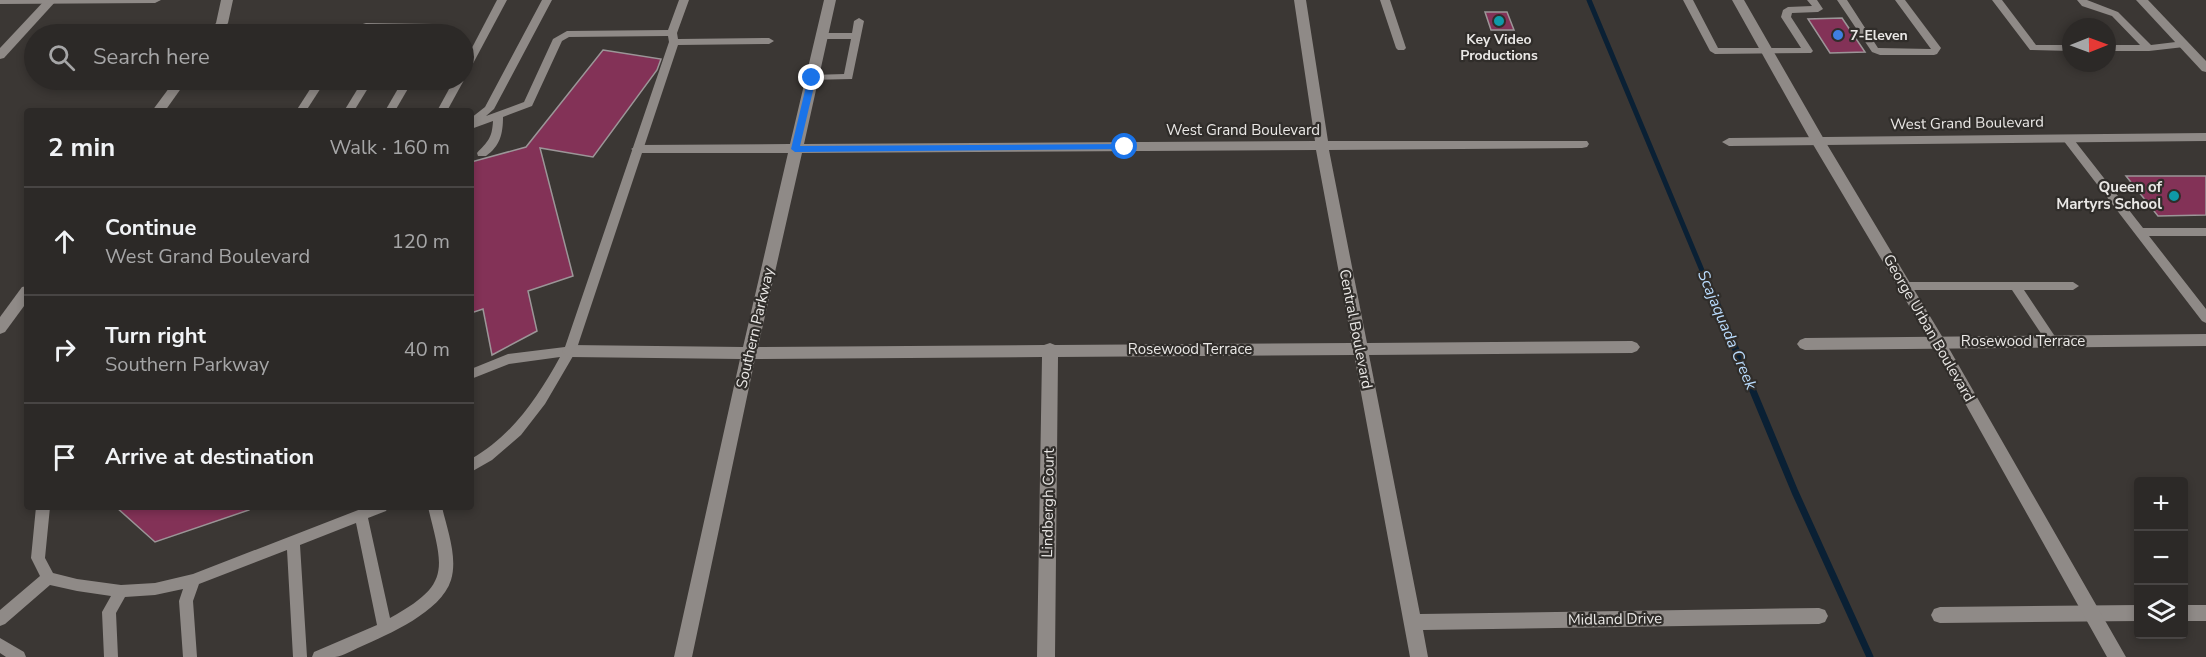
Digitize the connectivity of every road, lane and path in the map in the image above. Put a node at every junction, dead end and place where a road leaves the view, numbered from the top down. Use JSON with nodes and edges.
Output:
{"nodes":[{"id":1,"x":26,"y":0,"type":"edge"},
{"id":2,"x":155,"y":0,"type":"edge"},
{"id":3,"x":227,"y":0,"type":"edge"},
{"id":4,"x":502,"y":0,"type":"edge"},
{"id":5,"x":547,"y":0,"type":"edge"},
{"id":6,"x":684,"y":0,"type":"edge"},
{"id":7,"x":830,"y":0,"type":"edge"},
{"id":8,"x":1300,"y":0,"type":"edge"},
{"id":9,"x":1385,"y":0,"type":"edge"},
{"id":10,"x":1688,"y":0,"type":"edge"},
{"id":11,"x":1738,"y":0,"type":"edge"},
{"id":12,"x":1812,"y":0,"type":"edge"},
{"id":13,"x":1842,"y":0,"type":"edge"},
{"id":14,"x":1900,"y":0,"type":"edge"},
{"id":15,"x":1997,"y":0,"type":"edge"},
{"id":16,"x":2082,"y":0,"type":"edge"},
{"id":17,"x":2142,"y":0,"type":"edge"},
{"id":18,"x":0,"y":1,"type":"edge"},
{"id":19,"x":50,"y":1,"type":"edge"},
{"id":20,"x":859,"y":21,"type":"dead end"},
{"id":21,"x":29,"y":24,"type":"edge"},
{"id":22,"x":221,"y":24,"type":"edge"},
{"id":23,"x":24,"y":30,"type":"edge"},
{"id":24,"x":821,"y":36,"type":"junction"},
{"id":25,"x":856,"y":36,"type":"junction"},
{"id":26,"x":673,"y":38,"type":"junction"},
{"id":27,"x":769,"y":41,"type":"dead end"},
{"id":28,"x":2184,"y":44,"type":"junction"},
{"id":29,"x":1401,"y":48,"type":"dead end"},
{"id":30,"x":2062,"y":48,"type":"edge"},
{"id":31,"x":2116,"y":48,"type":"edge"},
{"id":32,"x":2149,"y":48,"type":"junction"},
{"id":33,"x":474,"y":52,"type":"edge"},
{"id":34,"x":1767,"y":52,"type":"junction"},
{"id":35,"x":0,"y":56,"type":"edge"},
{"id":36,"x":2206,"y":68,"type":"edge"},
{"id":37,"x":812,"y":78,"type":"junction"},
{"id":38,"x":174,"y":90,"type":"edge"},
{"id":39,"x":315,"y":90,"type":"edge"},
{"id":40,"x":362,"y":90,"type":"edge"},
{"id":41,"x":402,"y":90,"type":"edge"},
{"id":42,"x":454,"y":90,"type":"edge"},
{"id":43,"x":160,"y":108,"type":"edge"},
{"id":44,"x":303,"y":108,"type":"edge"},
{"id":45,"x":351,"y":108,"type":"edge"},
{"id":46,"x":392,"y":108,"type":"edge"},
{"id":47,"x":444,"y":108,"type":"edge"},
{"id":48,"x":498,"y":117,"type":"junction"},
{"id":49,"x":474,"y":122,"type":"edge"},
{"id":50,"x":474,"y":123,"type":"edge"},
{"id":51,"x":2206,"y":137,"type":"edge"},
{"id":52,"x":2067,"y":138,"type":"junction"},
{"id":53,"x":1818,"y":141,"type":"junction"},
{"id":54,"x":1729,"y":142,"type":"dead end"},
{"id":55,"x":1582,"y":144,"type":"dead end"},
{"id":56,"x":1322,"y":147,"type":"junction"},
{"id":57,"x":638,"y":149,"type":"junction"},
{"id":58,"x":795,"y":149,"type":"junction"},
{"id":59,"x":482,"y":153,"type":"dead end"},
{"id":60,"x":2141,"y":232,"type":"junction"},
{"id":61,"x":2206,"y":232,"type":"edge"},
{"id":62,"x":1905,"y":286,"type":"junction"},
{"id":63,"x":2015,"y":286,"type":"junction"},
{"id":64,"x":2073,"y":286,"type":"dead end"},
{"id":65,"x":24,"y":295,"type":"edge"},
{"id":66,"x":2206,"y":318,"type":"edge"},
{"id":67,"x":0,"y":328,"type":"edge"},
{"id":68,"x":2206,"y":340,"type":"edge"},
{"id":69,"x":2052,"y":341,"type":"junction"},
{"id":70,"x":1938,"y":342,"type":"junction"},
{"id":71,"x":1805,"y":344,"type":"dead end"},
{"id":72,"x":1632,"y":347,"type":"dead end"},
{"id":73,"x":1360,"y":348,"type":"junction"},
{"id":74,"x":1050,"y":350,"type":"junction"},
{"id":75,"x":570,"y":351,"type":"junction"},
{"id":76,"x":749,"y":353,"type":"junction"},
{"id":77,"x":474,"y":373,"type":"edge"},
{"id":78,"x":474,"y":464,"type":"edge"},
{"id":79,"x":42,"y":510,"type":"edge"},
{"id":80,"x":374,"y":510,"type":"edge"},
{"id":81,"x":436,"y":510,"type":"edge"},
{"id":82,"x":361,"y":515,"type":"junction"},
{"id":83,"x":293,"y":542,"type":"junction"},
{"id":84,"x":48,"y":578,"type":"junction"},
{"id":85,"x":193,"y":580,"type":"junction"},
{"id":86,"x":121,"y":591,"type":"junction"},
{"id":87,"x":2092,"y":613,"type":"junction"},
{"id":88,"x":2134,"y":613,"type":"edge"},
{"id":89,"x":2188,"y":613,"type":"edge"},
{"id":90,"x":2206,"y":613,"type":"edge"},
{"id":91,"x":1940,"y":615,"type":"dead end"},
{"id":92,"x":1819,"y":616,"type":"dead end"},
{"id":93,"x":0,"y":619,"type":"edge"},
{"id":94,"x":1412,"y":622,"type":"junction"},
{"id":95,"x":385,"y":628,"type":"junction"},
{"id":96,"x":0,"y":645,"type":"edge"},
{"id":97,"x":19,"y":657,"type":"edge"},
{"id":98,"x":111,"y":657,"type":"edge"},
{"id":99,"x":190,"y":657,"type":"edge"},
{"id":100,"x":300,"y":657,"type":"edge"},
{"id":101,"x":319,"y":657,"type":"edge"},
{"id":102,"x":683,"y":657,"type":"edge"},
{"id":103,"x":1046,"y":657,"type":"edge"},
{"id":104,"x":1419,"y":657,"type":"edge"},
{"id":105,"x":2117,"y":657,"type":"edge"}],
"edges":[{"from":1,"to":18,"type":"street"},
{"from":1,"to":19,"type":"street"},
{"from":2,"to":19,"type":"street"},
{"from":3,"to":22,"type":"street"},
{"from":4,"to":33,"type":"lane"},
{"from":5,"to":49,"type":"lane"},
{"from":6,"to":26,"type":"lane"},
{"from":7,"to":24,"type":"street","name":"Southern Parkway"},
{"from":8,"to":56,"type":"street","name":"Central Boulevard"},
{"from":9,"to":29,"type":"lane"},
{"from":10,"to":34,"type":"lane"},
{"from":11,"to":34,"type":"street","name":"George Urban Boulevard"},
{"from":12,"to":34,"type":"lane"},
{"from":13,"to":14,"type":"lane"},
{"from":15,"to":30,"type":"lane"},
{"from":16,"to":32,"type":"lane"},
{"from":17,"to":28,"type":"street"},
{"from":19,"to":21,"type":"street"},
{"from":20,"to":25,"type":"lane"},
{"from":23,"to":35,"type":"street"},
{"from":24,"to":25,"type":"lane"},
{"from":24,"to":37,"type":"street","name":"Southern Parkway"},
{"from":25,"to":37,"type":"lane"},
{"from":26,"to":27,"type":"lane"},
{"from":26,"to":48,"type":"lane"},
{"from":26,"to":57,"type":"lane"},
{"from":28,"to":32,"type":"lane"},
{"from":28,"to":36,"type":"street"},
{"from":31,"to":32,"type":"lane"},
{"from":34,"to":53,"type":"street","name":"George Urban Boulevard"},
{"from":37,"to":58,"type":"street","name":"Southern Parkway"},
{"from":38,"to":43,"type":"street"},
{"from":39,"to":44,"type":"lane"},
{"from":40,"to":45,"type":"lane"},
{"from":41,"to":46,"type":"lane"},
{"from":42,"to":47,"type":"lane"},
{"from":48,"to":50,"type":"lane"},
{"from":48,"to":59,"type":"lane"},
{"from":51,"to":52,"type":"street","name":"West Grand Boulevard"},
{"from":52,"to":53,"type":"street","name":"West Grand Boulevard"},
{"from":52,"to":60,"type":"lane"},
{"from":53,"to":54,"type":"street","name":"West Grand Boulevard"},
{"from":53,"to":62,"type":"street","name":"George Urban Boulevard"},
{"from":55,"to":56,"type":"street","name":"West Grand Boulevard"},
{"from":56,"to":58,"type":"street","name":"West Grand Boulevard"},
{"from":56,"to":73,"type":"street","name":"Central Boulevard"},
{"from":57,"to":58,"type":"street","name":"West Grand Boulevard"},
{"from":57,"to":75,"type":"lane"},
{"from":58,"to":76,"type":"street","name":"Southern Parkway"},
{"from":60,"to":61,"type":"lane"},
{"from":60,"to":66,"type":"lane"},
{"from":62,"to":63,"type":"lane"},
{"from":62,"to":70,"type":"street","name":"George Urban Boulevard"},
{"from":63,"to":64,"type":"lane"},
{"from":63,"to":69,"type":"lane"},
{"from":65,"to":67,"type":"street"},
{"from":68,"to":69,"type":"street","name":"Rosewood Terrace"},
{"from":69,"to":70,"type":"street","name":"Rosewood Terrace"},
{"from":70,"to":71,"type":"street","name":"Rosewood Terrace"},
{"from":70,"to":87,"type":"street","name":"George Urban Boulevard"},
{"from":72,"to":73,"type":"street","name":"Rosewood Terrace"},
{"from":73,"to":74,"type":"street","name":"Rosewood Terrace"},
{"from":73,"to":94,"type":"street","name":"Central Boulevard"},
{"from":74,"to":76,"type":"street","name":"Rosewood Terrace"},
{"from":74,"to":103,"type":"street","name":"Lindbergh Court"},
{"from":75,"to":76,"type":"street","name":"Rosewood Terrace"},
{"from":75,"to":77,"type":"lane"},
{"from":75,"to":78,"type":"lane"},
{"from":76,"to":102,"type":"street","name":"Southern Parkway"},
{"from":79,"to":84,"type":"lane"},
{"from":80,"to":82,"type":"lane"},
{"from":81,"to":95,"type":"lane"},
{"from":82,"to":83,"type":"lane"},
{"from":82,"to":95,"type":"lane"},
{"from":83,"to":85,"type":"lane"},
{"from":83,"to":100,"type":"lane"},
{"from":84,"to":86,"type":"lane"},
{"from":84,"to":93,"type":"lane"},
{"from":85,"to":86,"type":"lane"},
{"from":85,"to":99,"type":"lane"},
{"from":86,"to":98,"type":"lane"},
{"from":87,"to":88,"type":"street"},
{"from":87,"to":91,"type":"street"},
{"from":87,"to":105,"type":"street","name":"George Urban Boulevard"},
{"from":89,"to":90,"type":"street"},
{"from":92,"to":94,"type":"street","name":"Midland Drive"},
{"from":94,"to":104,"type":"street","name":"Central Boulevard"},
{"from":95,"to":101,"type":"lane"},
{"from":96,"to":97,"type":"lane"}]}
